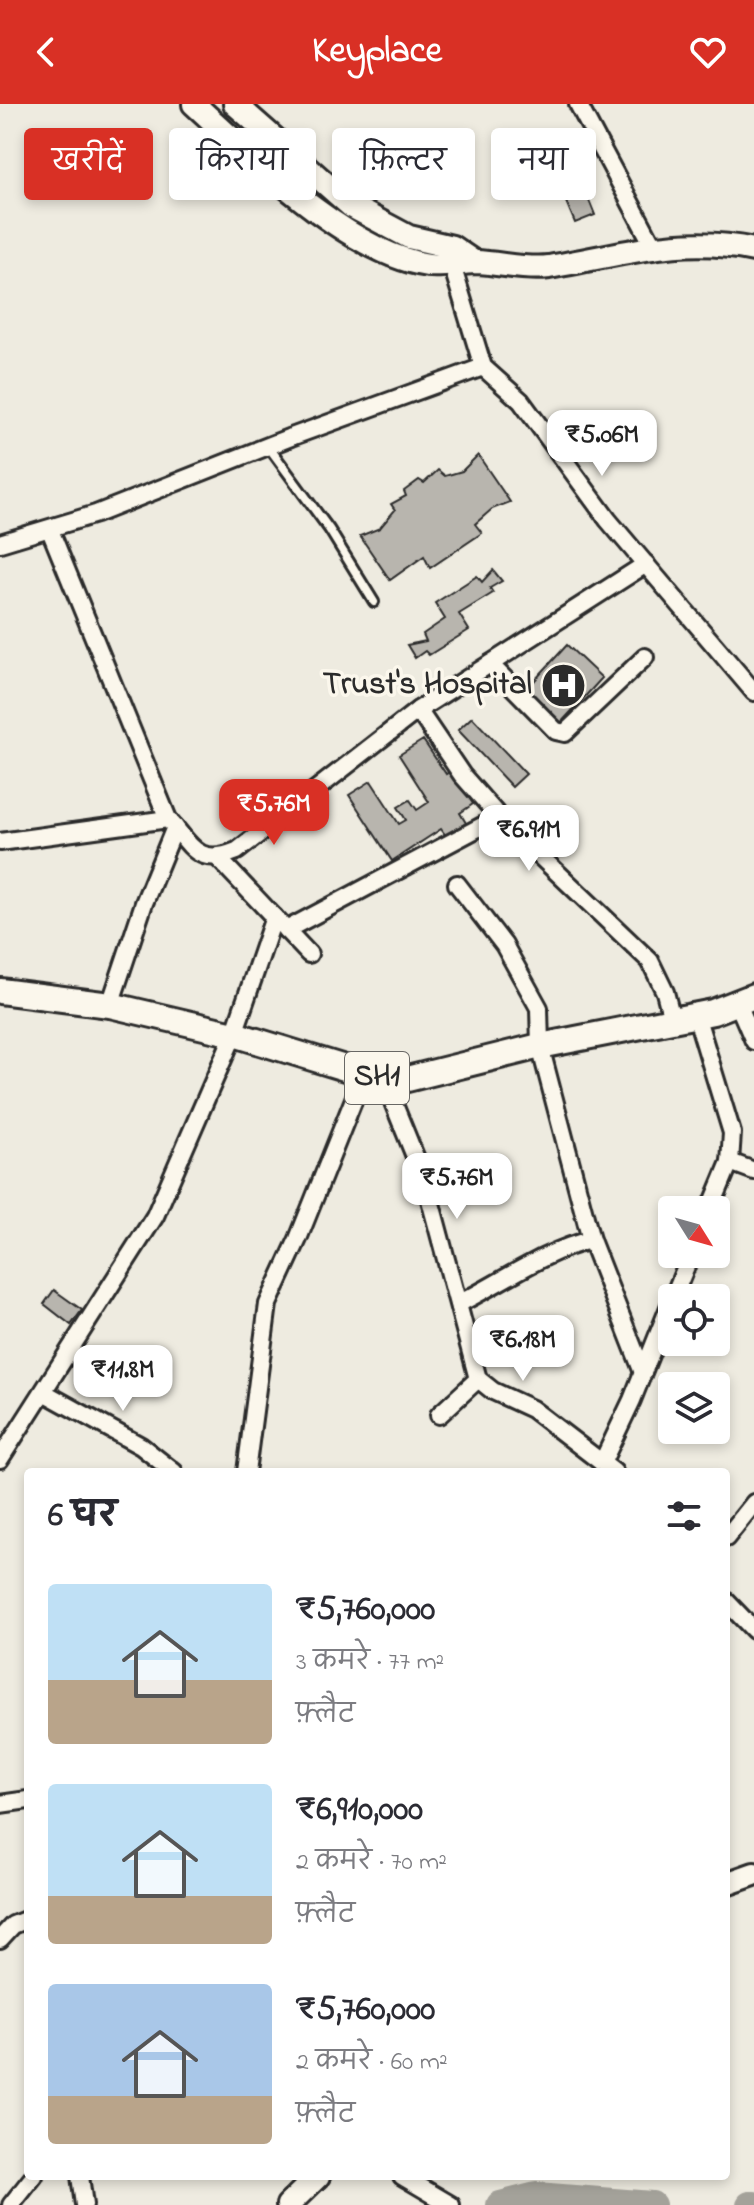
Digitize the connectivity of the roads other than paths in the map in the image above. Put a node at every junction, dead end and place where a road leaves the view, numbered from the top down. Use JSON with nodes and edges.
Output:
{"nodes":[{"id":1,"x":194,"y":104,"type":"edge"},
{"id":2,"x":235,"y":104,"type":"edge"},
{"id":3,"x":578,"y":104,"type":"edge"},
{"id":4,"x":220,"y":128,"type":"edge"},
{"id":5,"x":263,"y":128,"type":"edge"},
{"id":6,"x":316,"y":175,"type":"edge"},
{"id":7,"x":307,"y":200,"type":"edge"},
{"id":8,"x":654,"y":247,"type":"junction"},
{"id":9,"x":754,"y":250,"type":"edge"},
{"id":10,"x":463,"y":264,"type":"junction"},
{"id":11,"x":483,"y":367,"type":"junction"},
{"id":12,"x":268,"y":446,"type":"junction"},
{"id":13,"x":50,"y":530,"type":"junction"},
{"id":14,"x":0,"y":543,"type":"edge"},
{"id":15,"x":646,"y":564,"type":"junction"},
{"id":16,"x":374,"y":602,"type":"dead end"},
{"id":17,"x":645,"y":657,"type":"dead end"},
{"id":18,"x":490,"y":664,"type":"junction"},
{"id":19,"x":754,"y":692,"type":"edge"},
{"id":20,"x":418,"y":710,"type":"junction"},
{"id":21,"x":499,"y":817,"type":"junction"},
{"id":22,"x":172,"y":823,"type":"junction"},
{"id":23,"x":0,"y":842,"type":"edge"},
{"id":24,"x":218,"y":858,"type":"junction"},
{"id":25,"x":457,"y":884,"type":"dead end"},
{"id":26,"x":274,"y":917,"type":"junction"},
{"id":27,"x":286,"y":930,"type":"junction"},
{"id":28,"x":309,"y":954,"type":"dead end"},
{"id":29,"x":0,"y":991,"type":"edge"},
{"id":30,"x":746,"y":1000,"type":"edge"},
{"id":31,"x":110,"y":1005,"type":"junction"},
{"id":32,"x":684,"y":1017,"type":"junction"},
{"id":33,"x":234,"y":1034,"type":"junction"},
{"id":34,"x":754,"y":1041,"type":"edge"},
{"id":35,"x":540,"y":1046,"type":"junction"},
{"id":36,"x":374,"y":1077,"type":"junction"},
{"id":37,"x":730,"y":1162,"type":"junction"},
{"id":38,"x":753,"y":1165,"type":"edge"},
{"id":39,"x":716,"y":1196,"type":"edge"},
{"id":40,"x":591,"y":1240,"type":"junction"},
{"id":41,"x":460,"y":1303,"type":"junction"},
{"id":42,"x":658,"y":1332,"type":"edge"},
{"id":43,"x":642,"y":1370,"type":"junction"},
{"id":44,"x":478,"y":1379,"type":"junction"},
{"id":45,"x":45,"y":1393,"type":"junction"},
{"id":46,"x":439,"y":1415,"type":"dead end"},
{"id":47,"x":0,"y":1459,"type":"edge"},
{"id":48,"x":169,"y":1468,"type":"edge"},
{"id":49,"x":247,"y":1468,"type":"edge"},
{"id":50,"x":607,"y":1468,"type":"edge"},
{"id":51,"x":608,"y":1468,"type":"edge"},
{"id":52,"x":754,"y":1503,"type":"edge"},
{"id":53,"x":730,"y":1533,"type":"edge"},
{"id":54,"x":730,"y":1610,"type":"edge"},
{"id":55,"x":754,"y":1630,"type":"edge"},
{"id":56,"x":24,"y":1801,"type":"edge"},
{"id":57,"x":0,"y":1804,"type":"edge"},
{"id":58,"x":754,"y":1874,"type":"edge"},
{"id":59,"x":730,"y":1881,"type":"edge"},
{"id":60,"x":24,"y":1921,"type":"edge"},
{"id":61,"x":0,"y":1939,"type":"edge"},
{"id":62,"x":31,"y":2180,"type":"edge"},
{"id":63,"x":81,"y":2180,"type":"edge"},
{"id":64,"x":314,"y":2180,"type":"edge"},
{"id":65,"x":409,"y":2180,"type":"edge"},
{"id":66,"x":11,"y":2205,"type":"edge"},
{"id":67,"x":84,"y":2205,"type":"edge"},
{"id":68,"x":288,"y":2205,"type":"edge"},
{"id":69,"x":451,"y":2205,"type":"edge"}],
"edges":[{"from":1,"to":4,"type":"street"},
{"from":2,"to":5,"type":"street"},
{"from":3,"to":8,"type":"street"},
{"from":6,"to":10,"type":"street"},
{"from":7,"to":10,"type":"street"},
{"from":8,"to":9,"type":"street"},
{"from":8,"to":10,"type":"street"},
{"from":10,"to":11,"type":"street"},
{"from":11,"to":12,"type":"street"},
{"from":11,"to":15,"type":"street"},
{"from":12,"to":13,"type":"street"},
{"from":12,"to":16,"type":"lane"},
{"from":13,"to":14,"type":"street"},
{"from":13,"to":22,"type":"street"},
{"from":15,"to":18,"type":"street"},
{"from":15,"to":19,"type":"street"},
{"from":17,"to":18,"type":"street"},
{"from":18,"to":20,"type":"street"},
{"from":20,"to":21,"type":"street"},
{"from":20,"to":24,"type":"street"},
{"from":21,"to":27,"type":"street"},
{"from":21,"to":32,"type":"street"},
{"from":22,"to":23,"type":"street"},
{"from":22,"to":24,"type":"street"},
{"from":22,"to":31,"type":"street"},
{"from":24,"to":26,"type":"street"},
{"from":25,"to":35,"type":"street"},
{"from":26,"to":27,"type":"street"},
{"from":26,"to":33,"type":"street"},
{"from":27,"to":28,"type":"street"},
{"from":29,"to":31,"type":"main road","number":"SH1"},
{"from":30,"to":32,"type":"main road","number":"SH1"},
{"from":30,"to":34,"type":"street"},
{"from":31,"to":33,"type":"main road","number":"SH1"},
{"from":32,"to":35,"type":"main road","number":"SH1"},
{"from":32,"to":37,"type":"street"},
{"from":33,"to":36,"type":"main road","number":"SH1"},
{"from":33,"to":45,"type":"street"},
{"from":35,"to":36,"type":"main road","number":"SH1"},
{"from":35,"to":40,"type":"street"},
{"from":36,"to":41,"type":"street"},
{"from":36,"to":49,"type":"street"},
{"from":37,"to":38,"type":"street"},
{"from":37,"to":39,"type":"street"},
{"from":40,"to":41,"type":"street"},
{"from":40,"to":43,"type":"street"},
{"from":41,"to":44,"type":"street"},
{"from":42,"to":43,"type":"street"},
{"from":43,"to":51,"type":"street"},
{"from":44,"to":46,"type":"street"},
{"from":44,"to":50,"type":"street"},
{"from":45,"to":47,"type":"street"},
{"from":45,"to":48,"type":"street"},
{"from":52,"to":53,"type":"street"},
{"from":54,"to":55,"type":"street"},
{"from":56,"to":57,"type":"street"},
{"from":58,"to":59,"type":"street"},
{"from":60,"to":61,"type":"street"},
{"from":62,"to":66,"type":"street"},
{"from":63,"to":67,"type":"street"},
{"from":64,"to":68,"type":"street"},
{"from":65,"to":69,"type":"street"}]}
